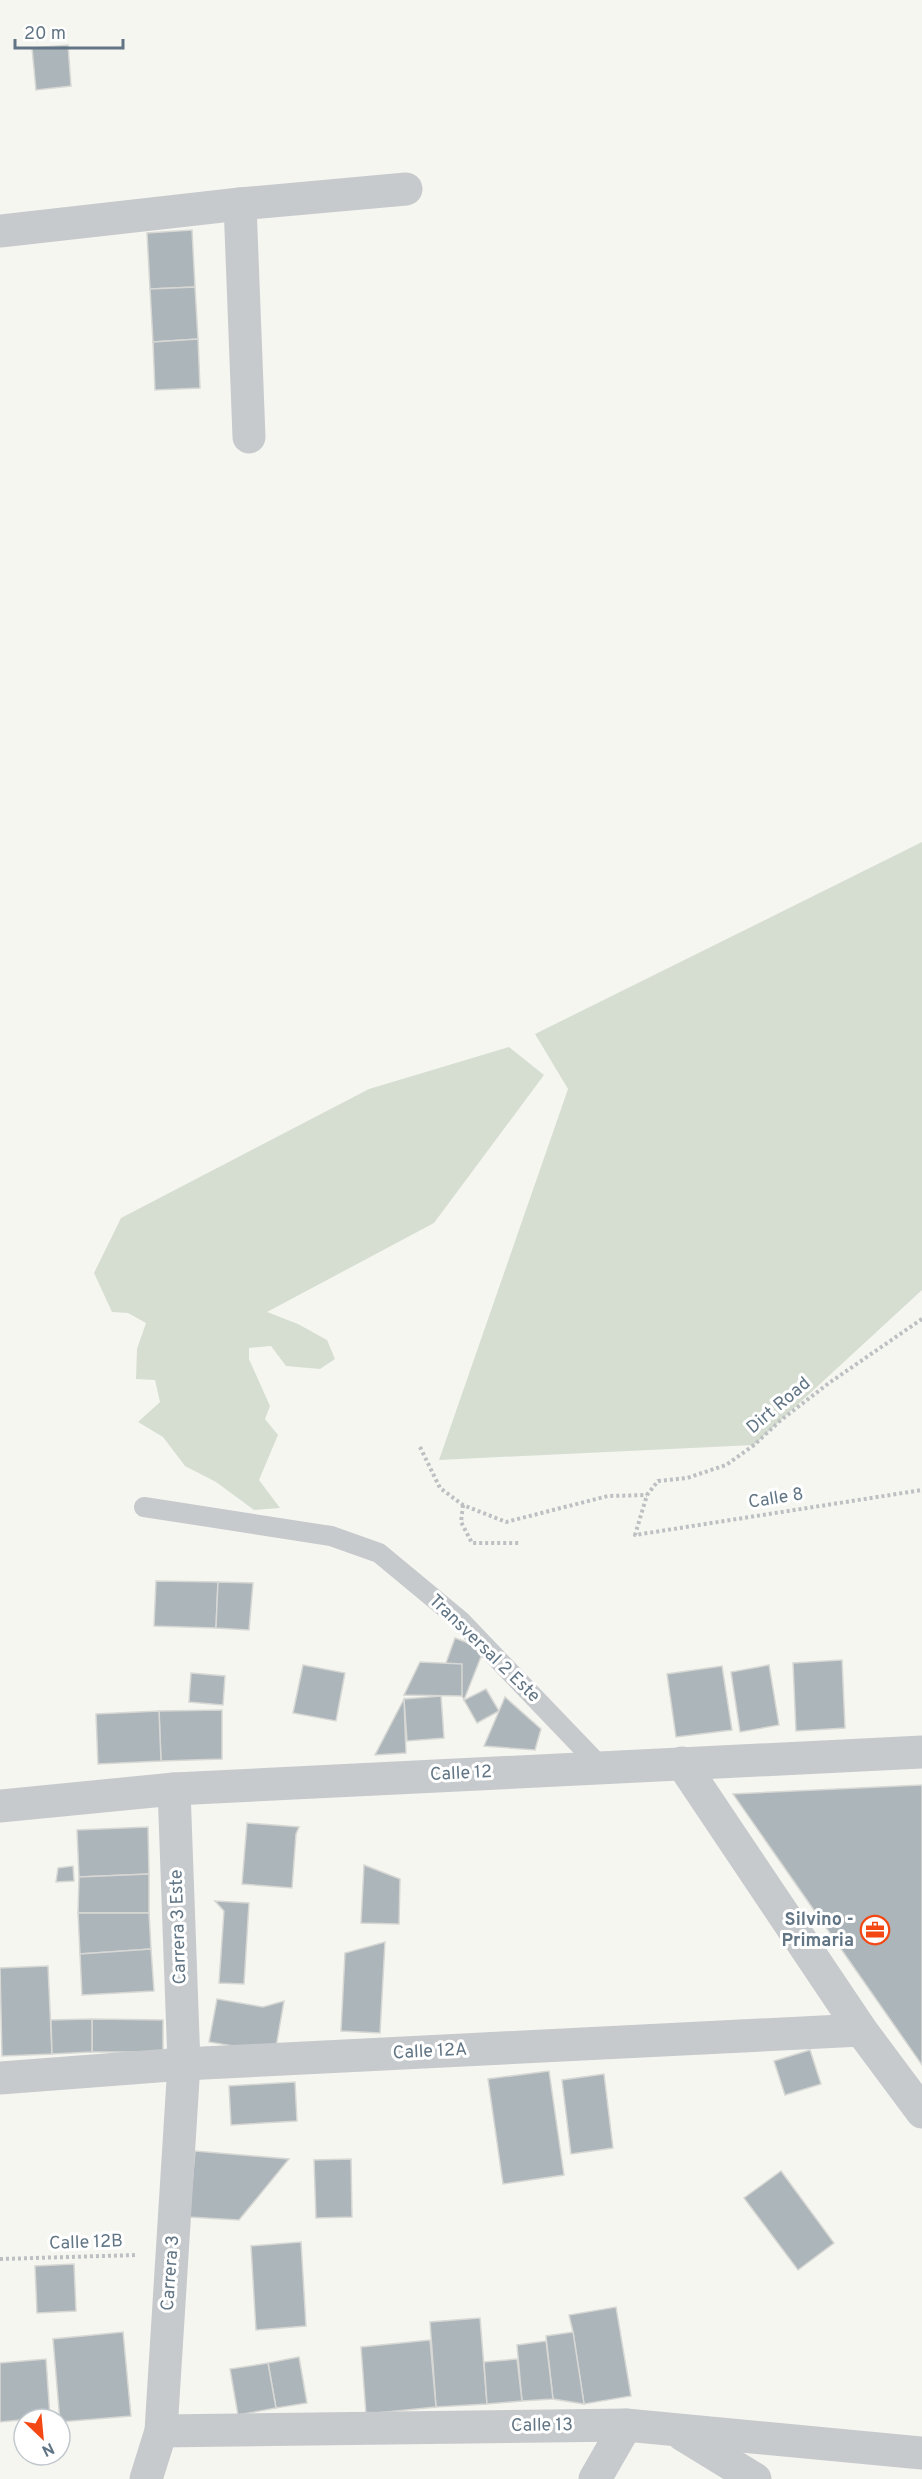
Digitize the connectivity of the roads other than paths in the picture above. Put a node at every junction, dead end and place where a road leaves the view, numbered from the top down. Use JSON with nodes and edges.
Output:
{"nodes":[{"id":1,"x":406,"y":189,"type":"dead end"},
{"id":2,"x":240,"y":204,"type":"junction"},
{"id":3,"x":0,"y":231,"type":"edge"},
{"id":4,"x":249,"y":437,"type":"dead end"},
{"id":5,"x":144,"y":1507,"type":"dead end"},
{"id":6,"x":922,"y":1752,"type":"edge"},
{"id":7,"x":682,"y":1762,"type":"junction"},
{"id":8,"x":601,"y":1767,"type":"junction"},
{"id":9,"x":174,"y":1789,"type":"junction"},
{"id":10,"x":0,"y":1806,"type":"edge"},
{"id":11,"x":861,"y":2030,"type":"junction"},
{"id":12,"x":184,"y":2064,"type":"junction"},
{"id":13,"x":0,"y":2078,"type":"edge"},
{"id":14,"x":922,"y":2112,"type":"edge"},
{"id":15,"x":626,"y":2425,"type":"junction"},
{"id":16,"x":161,"y":2431,"type":"junction"},
{"id":17,"x":676,"y":2431,"type":"junction"},
{"id":18,"x":922,"y":2453,"type":"edge"},
{"id":19,"x":146,"y":2479,"type":"edge"},
{"id":20,"x":595,"y":2479,"type":"edge"},
{"id":21,"x":755,"y":2479,"type":"edge"}],
"edges":[{"from":1,"to":2,"type":"street"},
{"from":2,"to":3,"type":"street"},
{"from":2,"to":4,"type":"street"},
{"from":5,"to":8,"type":"lane","name":"Transversal 2 Este"},
{"from":6,"to":7,"type":"street","name":"Calle 12"},
{"from":7,"to":8,"type":"street","name":"Calle 12"},
{"from":7,"to":11,"type":"street"},
{"from":8,"to":9,"type":"street","name":"Calle 12"},
{"from":9,"to":10,"type":"street","name":"Calle 12"},
{"from":9,"to":12,"type":"street","name":"Carrera 3 Este"},
{"from":11,"to":12,"type":"street","name":"Calle 12A"},
{"from":11,"to":14,"type":"street"},
{"from":12,"to":13,"type":"street","name":"Calle 12A"},
{"from":12,"to":16,"type":"street","name":"Carrera 3"},
{"from":15,"to":16,"type":"street","name":"Calle 13"},
{"from":15,"to":17,"type":"street","name":"Calle 13"},
{"from":15,"to":20,"type":"street"},
{"from":16,"to":19,"type":"street","name":"Carrera 3"},
{"from":17,"to":18,"type":"street","name":"Calle 13"},
{"from":17,"to":21,"type":"street"}]}
